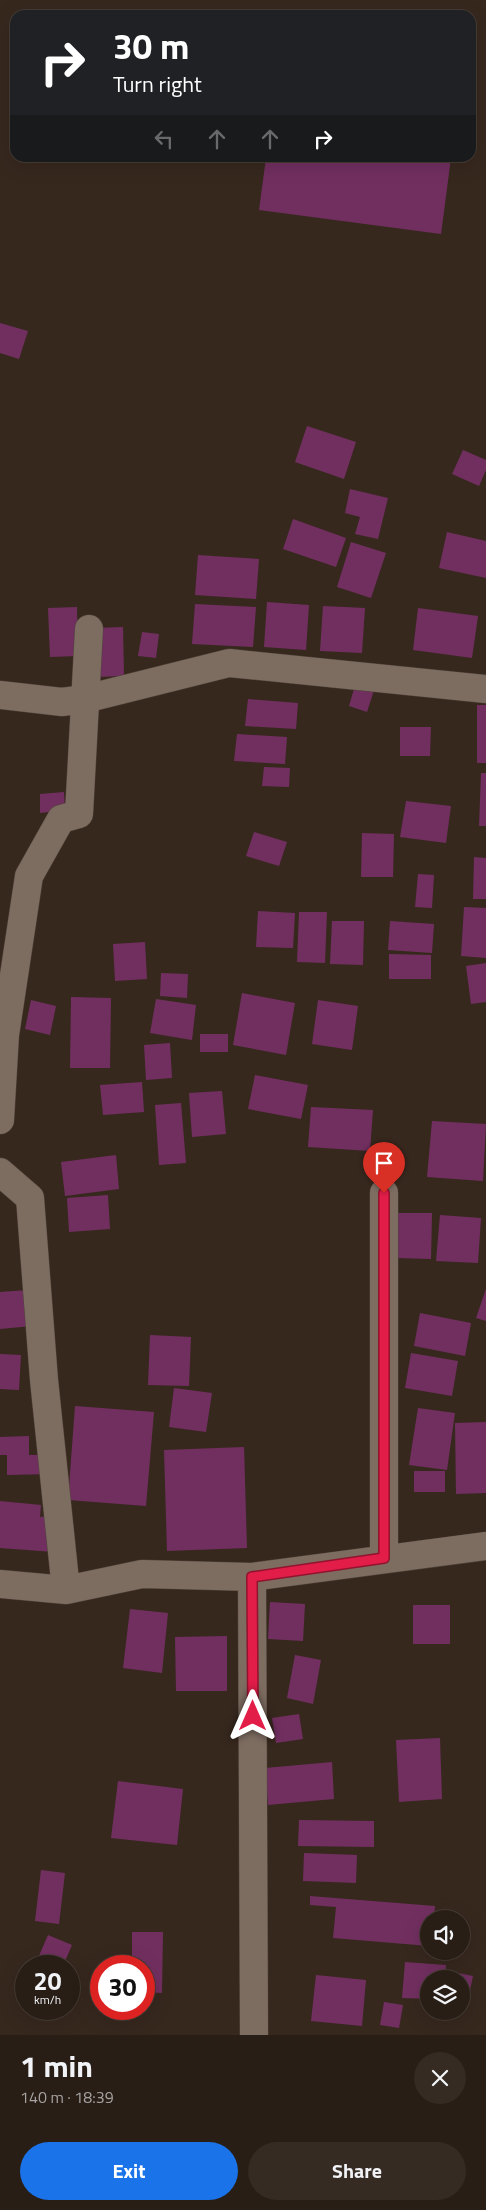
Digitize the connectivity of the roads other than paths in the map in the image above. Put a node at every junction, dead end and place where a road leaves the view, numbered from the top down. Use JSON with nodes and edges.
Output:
{"nodes":[{"id":1,"x":89,"y":629,"type":"dead end"},
{"id":2,"x":486,"y":689,"type":"edge"},
{"id":3,"x":0,"y":695,"type":"edge"},
{"id":4,"x":85,"y":699,"type":"junction"},
{"id":5,"x":0,"y":1120,"type":"edge"},
{"id":6,"x":0,"y":1172,"type":"edge"},
{"id":7,"x":384,"y":1193,"type":"dead end"},
{"id":8,"x":486,"y":1546,"type":"edge"},
{"id":9,"x":384,"y":1558,"type":"junction"},
{"id":10,"x":252,"y":1577,"type":"junction"},
{"id":11,"x":0,"y":1584,"type":"edge"},
{"id":12,"x":66,"y":1590,"type":"junction"},
{"id":13,"x":254,"y":2035,"type":"edge"}],
"edges":[{"from":1,"to":4,"type":"street"},
{"from":2,"to":4,"type":"street"},
{"from":3,"to":4,"type":"street"},
{"from":4,"to":5,"type":"street"},
{"from":6,"to":12,"type":"street"},
{"from":7,"to":9,"type":"street"},
{"from":8,"to":9,"type":"street"},
{"from":9,"to":10,"type":"street"},
{"from":10,"to":12,"type":"street"},
{"from":10,"to":13,"type":"street"},
{"from":11,"to":12,"type":"street"}]}
